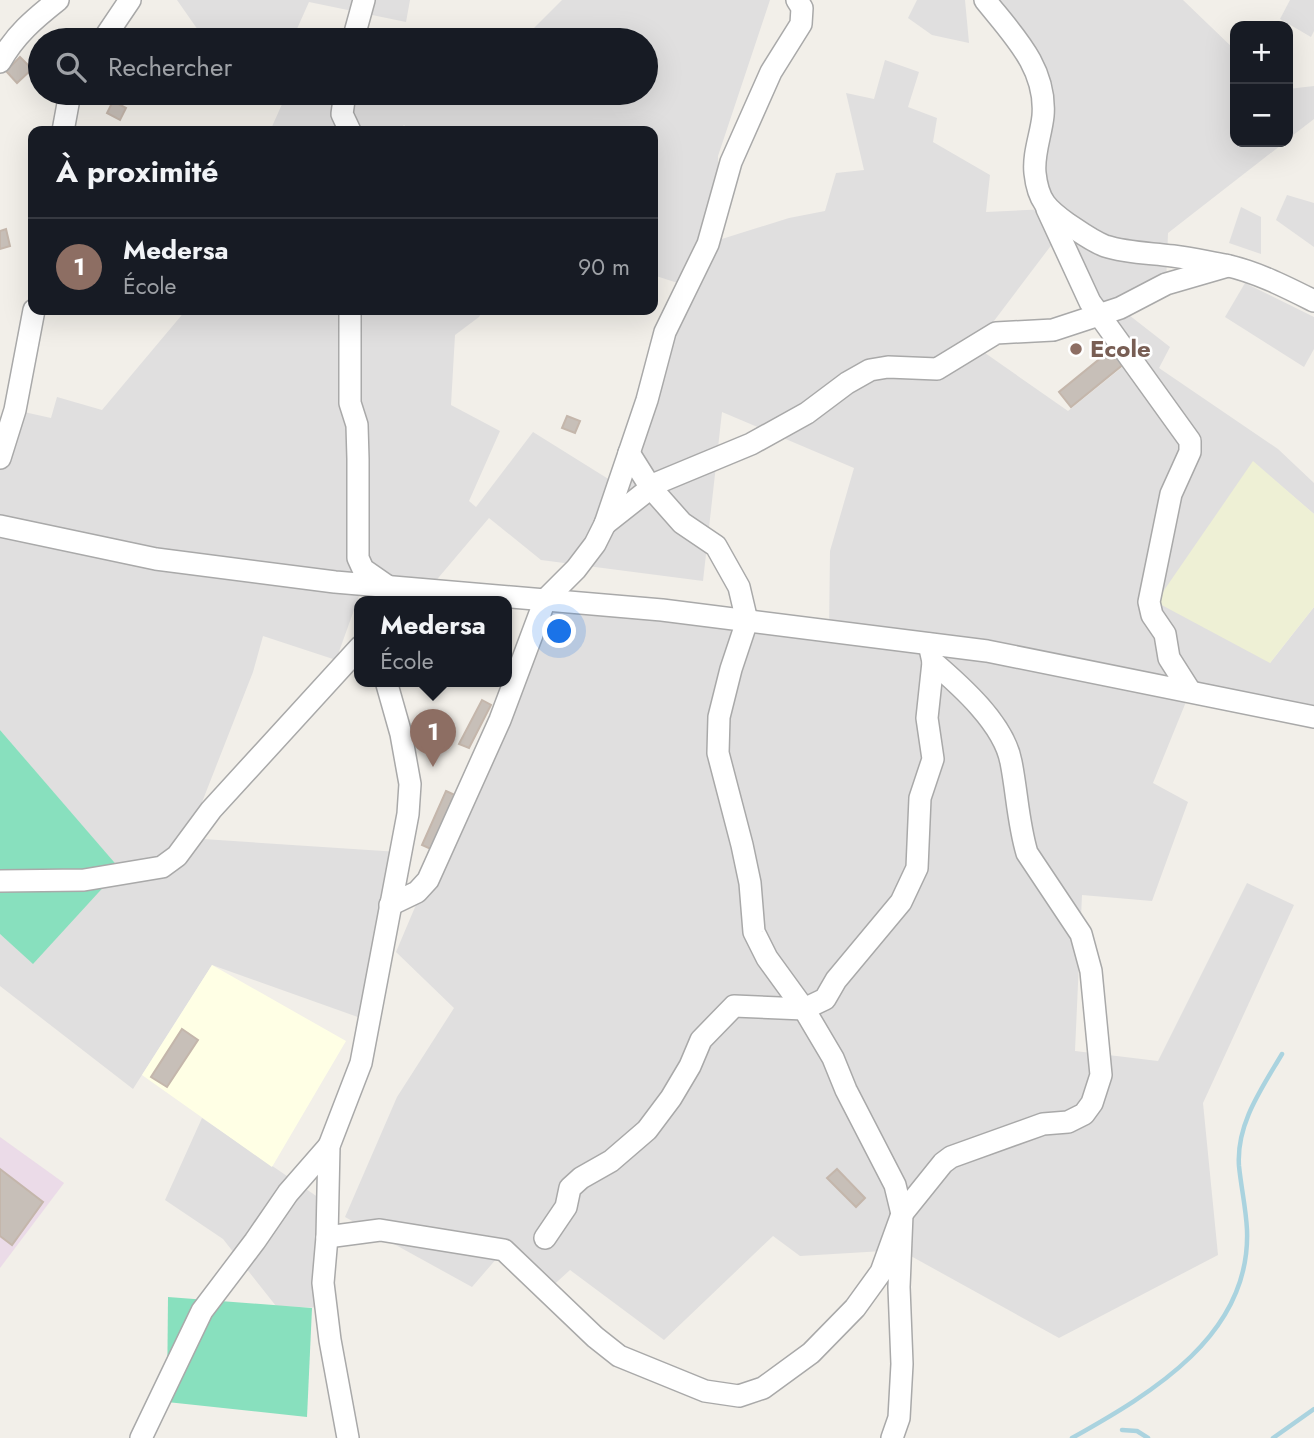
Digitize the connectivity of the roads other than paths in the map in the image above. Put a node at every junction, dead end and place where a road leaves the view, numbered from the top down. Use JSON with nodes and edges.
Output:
{"nodes":[{"id":1,"x":58,"y":0,"type":"edge"},
{"id":2,"x":130,"y":0,"type":"edge"},
{"id":3,"x":364,"y":0,"type":"edge"},
{"id":4,"x":797,"y":0,"type":"edge"},
{"id":5,"x":985,"y":0,"type":"edge"},
{"id":6,"x":111,"y":28,"type":"edge"},
{"id":7,"x":356,"y":28,"type":"edge"},
{"id":8,"x":0,"y":62,"type":"edge"},
{"id":9,"x":67,"y":105,"type":"edge"},
{"id":10,"x":343,"y":105,"type":"edge"},
{"id":11,"x":63,"y":126,"type":"edge"},
{"id":12,"x":347,"y":126,"type":"edge"},
{"id":13,"x":1047,"y":209,"type":"junction"},
{"id":14,"x":1228,"y":266,"type":"junction"},
{"id":15,"x":1314,"y":301,"type":"edge"},
{"id":16,"x":33,"y":315,"type":"edge"},
{"id":17,"x":350,"y":315,"type":"edge"},
{"id":18,"x":1100,"y":316,"type":"junction"},
{"id":19,"x":629,"y":453,"type":"junction"},
{"id":20,"x":0,"y":458,"type":"edge"},
{"id":21,"x":651,"y":488,"type":"junction"},
{"id":22,"x":605,"y":524,"type":"junction"},
{"id":23,"x":0,"y":526,"type":"edge"},
{"id":24,"x":386,"y":596,"type":"edge"},
{"id":25,"x":512,"y":599,"type":"edge"},
{"id":26,"x":545,"y":600,"type":"junction"},
{"id":27,"x":747,"y":621,"type":"junction"},
{"id":28,"x":354,"y":653,"type":"edge"},
{"id":29,"x":931,"y":653,"type":"junction"},
{"id":30,"x":388,"y":687,"type":"edge"},
{"id":31,"x":1190,"y":691,"type":"junction"},
{"id":32,"x":1314,"y":717,"type":"edge"},
{"id":33,"x":0,"y":881,"type":"edge"},
{"id":34,"x":390,"y":905,"type":"junction"},
{"id":35,"x":804,"y":1009,"type":"junction"},
{"id":36,"x":329,"y":1146,"type":"junction"},
{"id":37,"x":902,"y":1214,"type":"junction"},
{"id":38,"x":327,"y":1237,"type":"junction"},
{"id":39,"x":545,"y":1238,"type":"dead end"},
{"id":40,"x":141,"y":1438,"type":"edge"},
{"id":41,"x":348,"y":1438,"type":"edge"},
{"id":42,"x":892,"y":1438,"type":"edge"}],
"edges":[{"from":1,"to":8,"type":"street"},
{"from":2,"to":6,"type":"street"},
{"from":3,"to":7,"type":"street"},
{"from":4,"to":19,"type":"street"},
{"from":5,"to":13,"type":"street"},
{"from":9,"to":11,"type":"street"},
{"from":10,"to":12,"type":"street"},
{"from":13,"to":14,"type":"street"},
{"from":13,"to":18,"type":"street"},
{"from":14,"to":15,"type":"street"},
{"from":14,"to":18,"type":"street"},
{"from":16,"to":20,"type":"street"},
{"from":17,"to":24,"type":"street"},
{"from":18,"to":21,"type":"street"},
{"from":18,"to":31,"type":"street"},
{"from":19,"to":21,"type":"street"},
{"from":19,"to":22,"type":"street"},
{"from":21,"to":22,"type":"street"},
{"from":21,"to":27,"type":"street"},
{"from":22,"to":26,"type":"street"},
{"from":23,"to":24,"type":"street"},
{"from":25,"to":26,"type":"street"},
{"from":26,"to":27,"type":"street"},
{"from":26,"to":34,"type":"street"},
{"from":27,"to":29,"type":"street"},
{"from":27,"to":35,"type":"street"},
{"from":28,"to":33,"type":"street"},
{"from":29,"to":31,"type":"street"},
{"from":29,"to":35,"type":"street"},
{"from":29,"to":37,"type":"street"},
{"from":30,"to":34,"type":"street"},
{"from":31,"to":32,"type":"street"},
{"from":34,"to":36,"type":"street"},
{"from":35,"to":37,"type":"street"},
{"from":35,"to":39,"type":"street"},
{"from":36,"to":38,"type":"street"},
{"from":36,"to":40,"type":"street"},
{"from":37,"to":38,"type":"street"},
{"from":37,"to":42,"type":"street"},
{"from":38,"to":41,"type":"street"}]}
